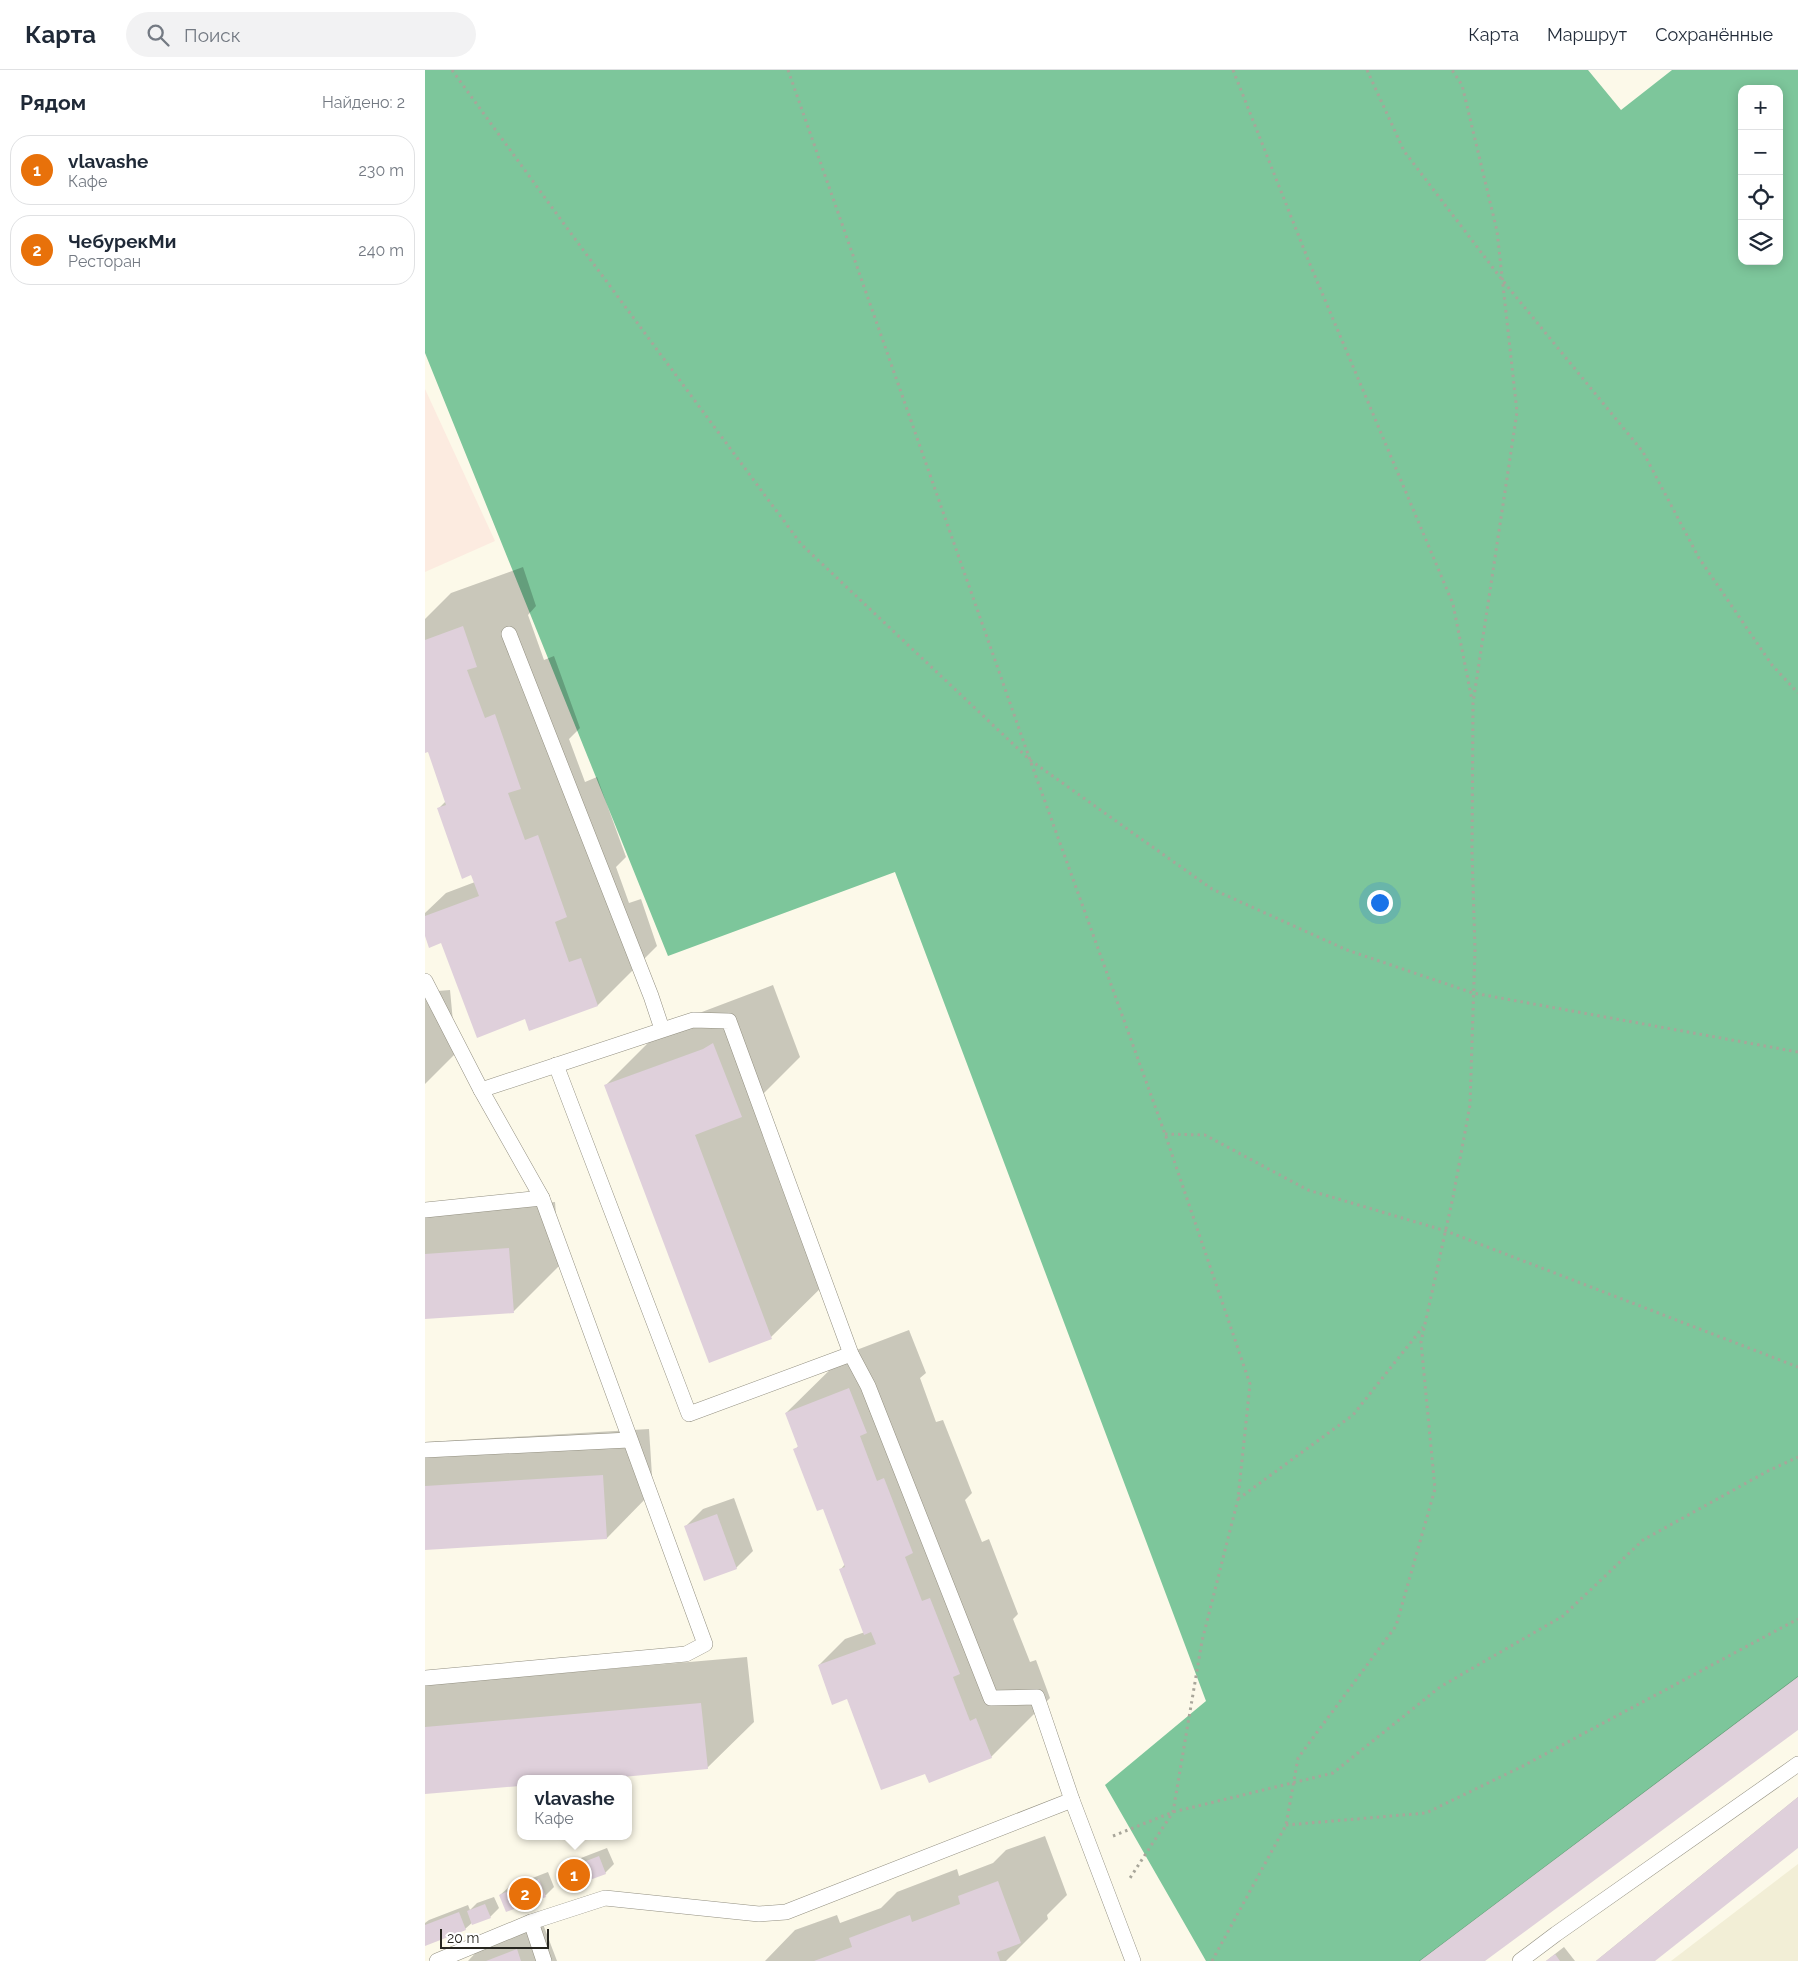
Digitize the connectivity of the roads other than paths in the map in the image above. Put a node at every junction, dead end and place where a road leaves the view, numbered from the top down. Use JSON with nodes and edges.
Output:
{"nodes":[{"id":1,"x":509,"y":634,"type":"dead end"},
{"id":2,"x":425,"y":981,"type":"edge"},
{"id":3,"x":662,"y":1029,"type":"junction"},
{"id":4,"x":557,"y":1065,"type":"junction"},
{"id":5,"x":481,"y":1090,"type":"junction"},
{"id":6,"x":542,"y":1198,"type":"junction"},
{"id":7,"x":425,"y":1210,"type":"edge"},
{"id":8,"x":851,"y":1354,"type":"junction"},
{"id":9,"x":629,"y":1440,"type":"junction"},
{"id":10,"x":425,"y":1450,"type":"edge"},
{"id":11,"x":425,"y":1678,"type":"edge"},
{"id":12,"x":1798,"y":1764,"type":"edge"},
{"id":13,"x":1072,"y":1800,"type":"junction"},
{"id":14,"x":531,"y":1922,"type":"junction"},
{"id":15,"x":437,"y":1961,"type":"edge"},
{"id":16,"x":544,"y":1961,"type":"edge"},
{"id":17,"x":1133,"y":1961,"type":"edge"},
{"id":18,"x":1521,"y":1961,"type":"edge"}],
"edges":[{"from":1,"to":3,"type":"lane"},
{"from":2,"to":5,"type":"lane"},
{"from":3,"to":4,"type":"lane"},
{"from":3,"to":8,"type":"lane"},
{"from":4,"to":5,"type":"lane"},
{"from":4,"to":8,"type":"lane"},
{"from":5,"to":6,"type":"lane"},
{"from":6,"to":7,"type":"lane"},
{"from":6,"to":9,"type":"lane"},
{"from":8,"to":13,"type":"lane"},
{"from":9,"to":10,"type":"lane"},
{"from":9,"to":11,"type":"lane"},
{"from":12,"to":18,"type":"lane"},
{"from":13,"to":14,"type":"lane"},
{"from":13,"to":17,"type":"lane"},
{"from":14,"to":15,"type":"lane"},
{"from":14,"to":16,"type":"lane"}]}
